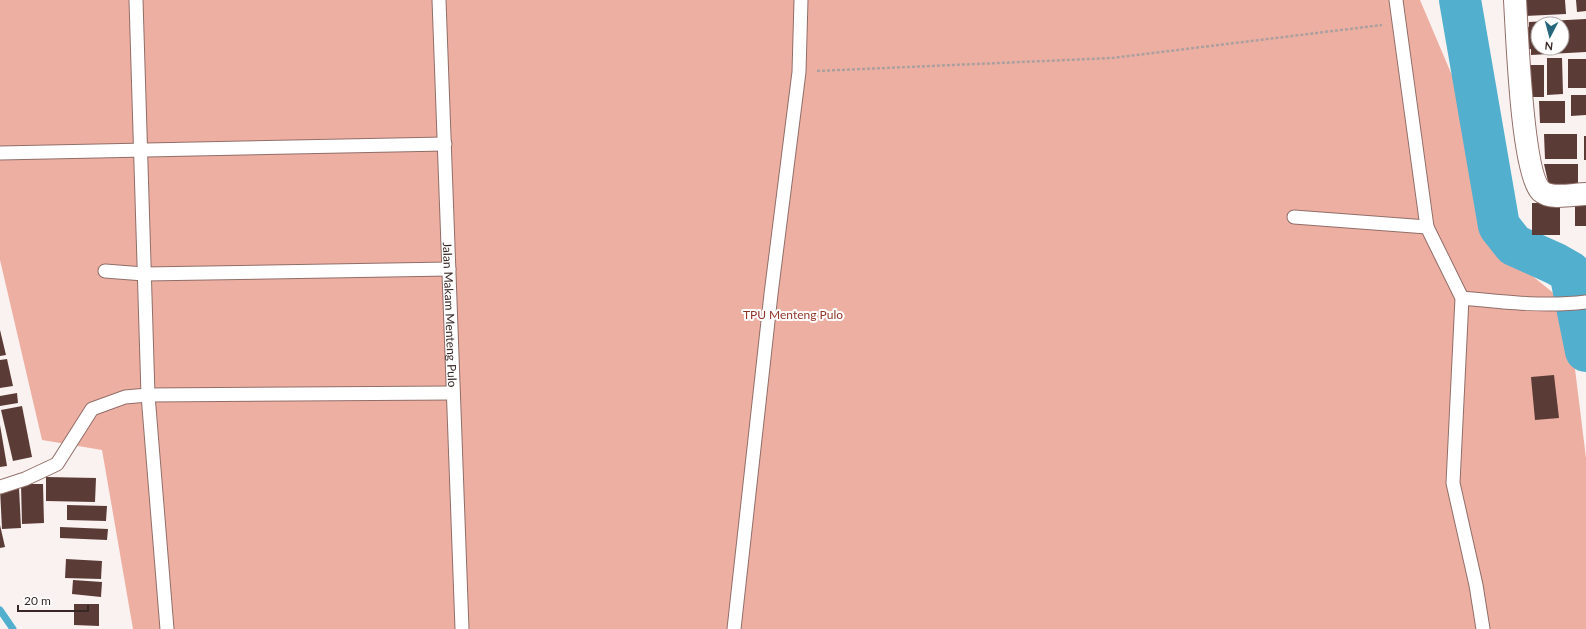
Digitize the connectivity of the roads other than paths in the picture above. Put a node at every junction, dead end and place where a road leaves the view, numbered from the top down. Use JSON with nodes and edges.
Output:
{"nodes":[{"id":1,"x":136,"y":0,"type":"edge"},
{"id":2,"x":439,"y":0,"type":"edge"},
{"id":3,"x":801,"y":0,"type":"edge"},
{"id":4,"x":1396,"y":0,"type":"edge"},
{"id":5,"x":1515,"y":0,"type":"edge"},
{"id":6,"x":444,"y":144,"type":"junction"},
{"id":7,"x":140,"y":151,"type":"junction"},
{"id":8,"x":0,"y":153,"type":"edge"},
{"id":9,"x":1586,"y":194,"type":"edge"},
{"id":10,"x":1294,"y":217,"type":"dead end"},
{"id":11,"x":1427,"y":227,"type":"junction"},
{"id":12,"x":449,"y":269,"type":"junction"},
{"id":13,"x":105,"y":271,"type":"dead end"},
{"id":14,"x":144,"y":274,"type":"junction"},
{"id":15,"x":1462,"y":298,"type":"junction"},
{"id":16,"x":1586,"y":302,"type":"edge"},
{"id":17,"x":453,"y":393,"type":"junction"},
{"id":18,"x":148,"y":396,"type":"junction"},
{"id":19,"x":0,"y":487,"type":"edge"},
{"id":20,"x":168,"y":629,"type":"edge"},
{"id":21,"x":462,"y":629,"type":"edge"},
{"id":22,"x":734,"y":629,"type":"edge"},
{"id":23,"x":1483,"y":629,"type":"edge"}],
"edges":[{"from":1,"to":7,"type":"lane"},
{"from":2,"to":6,"type":"lane","name":"Jalan Makam Menteng Pulo"},
{"from":3,"to":22,"type":"lane"},
{"from":4,"to":11,"type":"lane"},
{"from":5,"to":9,"type":"street"},
{"from":6,"to":7,"type":"lane"},
{"from":6,"to":12,"type":"lane","name":"Jalan Makam Menteng Pulo"},
{"from":7,"to":8,"type":"lane"},
{"from":7,"to":14,"type":"lane"},
{"from":10,"to":11,"type":"lane"},
{"from":11,"to":15,"type":"lane"},
{"from":12,"to":14,"type":"lane"},
{"from":12,"to":17,"type":"lane","name":"Jalan Makam Menteng Pulo"},
{"from":13,"to":14,"type":"lane"},
{"from":14,"to":18,"type":"lane"},
{"from":15,"to":16,"type":"lane"},
{"from":15,"to":23,"type":"lane"},
{"from":17,"to":18,"type":"lane"},
{"from":17,"to":21,"type":"lane","name":"Jalan Makam Menteng Pulo"},
{"from":18,"to":19,"type":"lane"},
{"from":18,"to":20,"type":"lane"}]}
